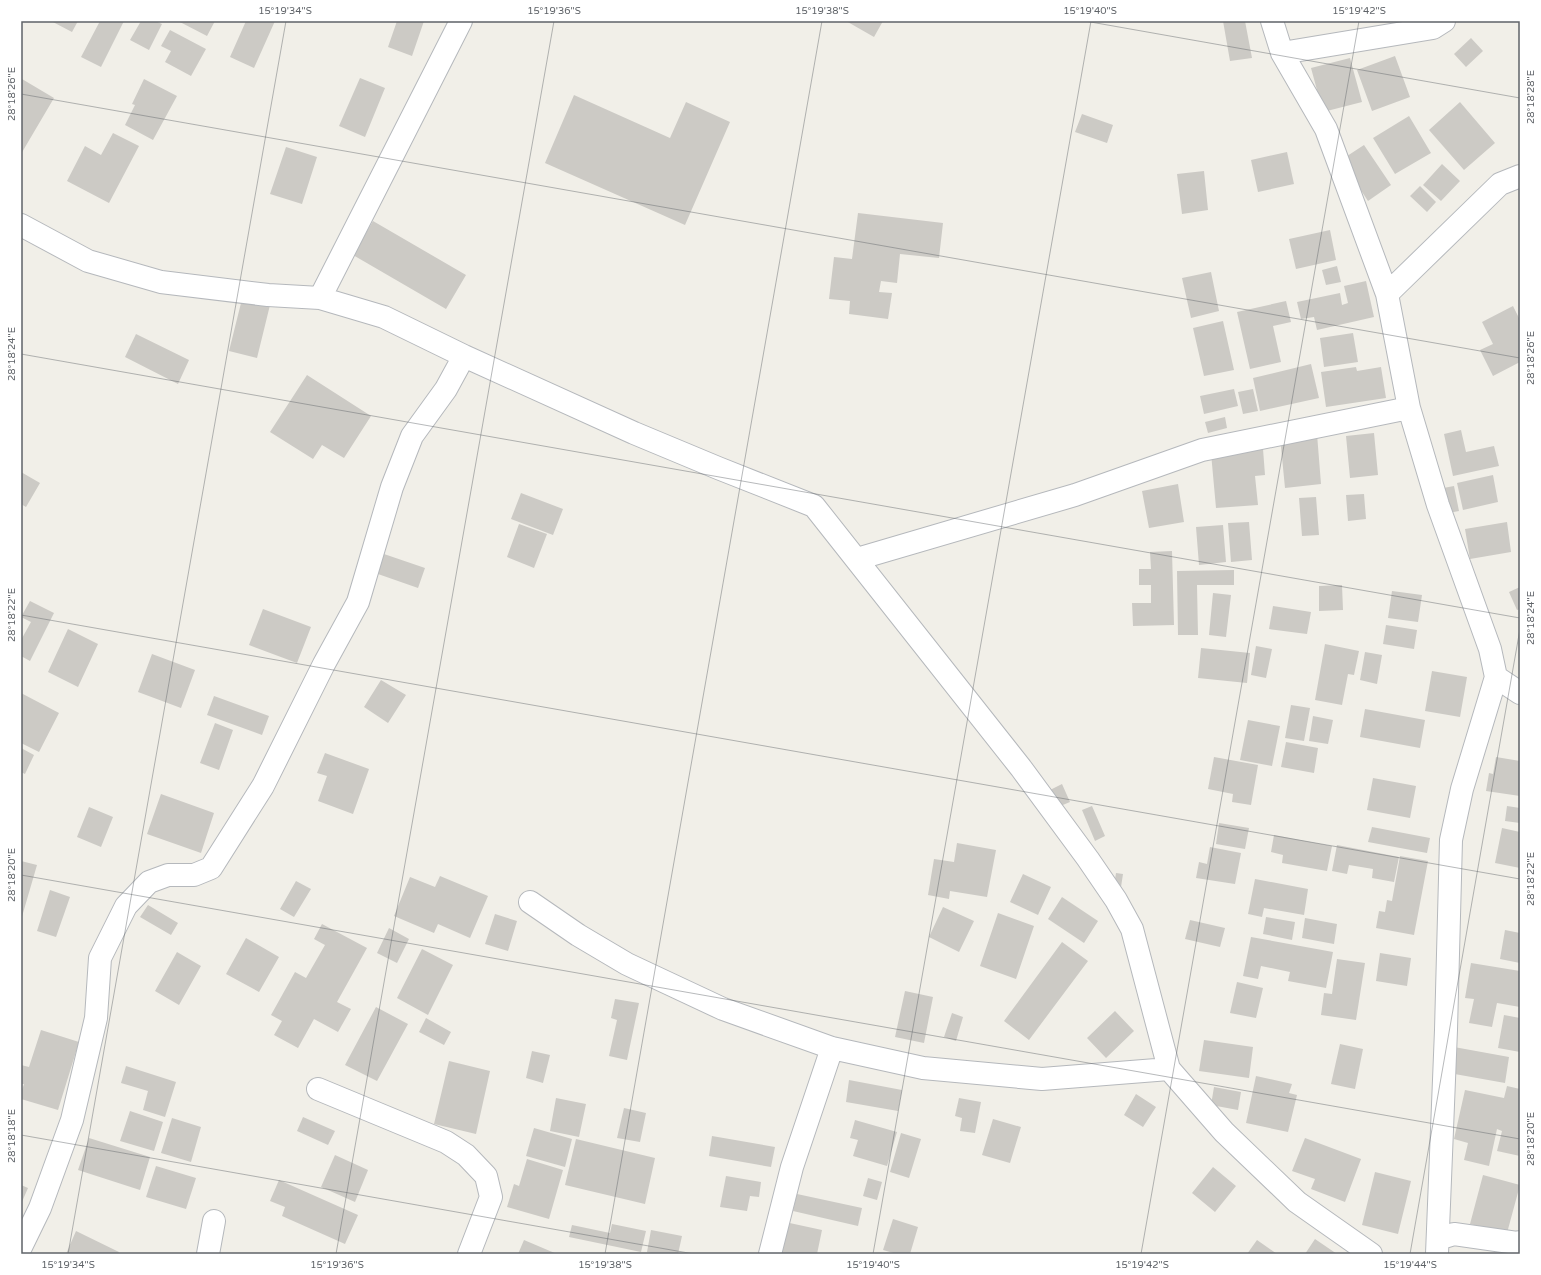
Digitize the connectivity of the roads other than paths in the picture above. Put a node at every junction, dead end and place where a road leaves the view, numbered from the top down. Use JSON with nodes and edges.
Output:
{"nodes":[{"id":1,"x":461,"y":21,"type":"edge"},
{"id":2,"x":1272,"y":21,"type":"edge"},
{"id":3,"x":1444,"y":21,"type":"edge"},
{"id":4,"x":1282,"y":53,"type":"junction"},
{"id":5,"x":1520,"y":176,"type":"edge"},
{"id":6,"x":21,"y":225,"type":"edge"},
{"id":7,"x":1388,"y":294,"type":"junction"},
{"id":8,"x":320,"y":298,"type":"junction"},
{"id":9,"x":464,"y":356,"type":"junction"},
{"id":10,"x":1409,"y":408,"type":"junction"},
{"id":11,"x":857,"y":559,"type":"junction"},
{"id":12,"x":1496,"y":677,"type":"junction"},
{"id":13,"x":1520,"y":693,"type":"edge"},
{"id":14,"x":530,"y":902,"type":"dead end"},
{"id":15,"x":832,"y":1048,"type":"junction"},
{"id":16,"x":1169,"y":1069,"type":"junction"},
{"id":17,"x":318,"y":1089,"type":"dead end"},
{"id":18,"x":214,"y":1221,"type":"dead end"},
{"id":19,"x":1520,"y":1242,"type":"edge"},
{"id":20,"x":21,"y":1247,"type":"edge"},
{"id":21,"x":1438,"y":1247,"type":"edge"},
{"id":22,"x":208,"y":1254,"type":"edge"},
{"id":23,"x":469,"y":1254,"type":"edge"},
{"id":24,"x":770,"y":1254,"type":"edge"},
{"id":25,"x":1371,"y":1254,"type":"edge"}],
"edges":[{"from":1,"to":8,"type":"street"},
{"from":2,"to":4,"type":"street"},
{"from":3,"to":4,"type":"street"},
{"from":4,"to":7,"type":"street"},
{"from":5,"to":7,"type":"street"},
{"from":6,"to":8,"type":"street"},
{"from":7,"to":10,"type":"street"},
{"from":8,"to":9,"type":"street"},
{"from":9,"to":11,"type":"street"},
{"from":9,"to":20,"type":"street"},
{"from":10,"to":11,"type":"street"},
{"from":10,"to":12,"type":"street"},
{"from":11,"to":16,"type":"street"},
{"from":12,"to":13,"type":"street"},
{"from":12,"to":21,"type":"street"},
{"from":14,"to":15,"type":"street"},
{"from":15,"to":16,"type":"street"},
{"from":15,"to":24,"type":"street"},
{"from":16,"to":25,"type":"street"},
{"from":17,"to":23,"type":"street"},
{"from":18,"to":22,"type":"street"},
{"from":19,"to":21,"type":"street"}]}
